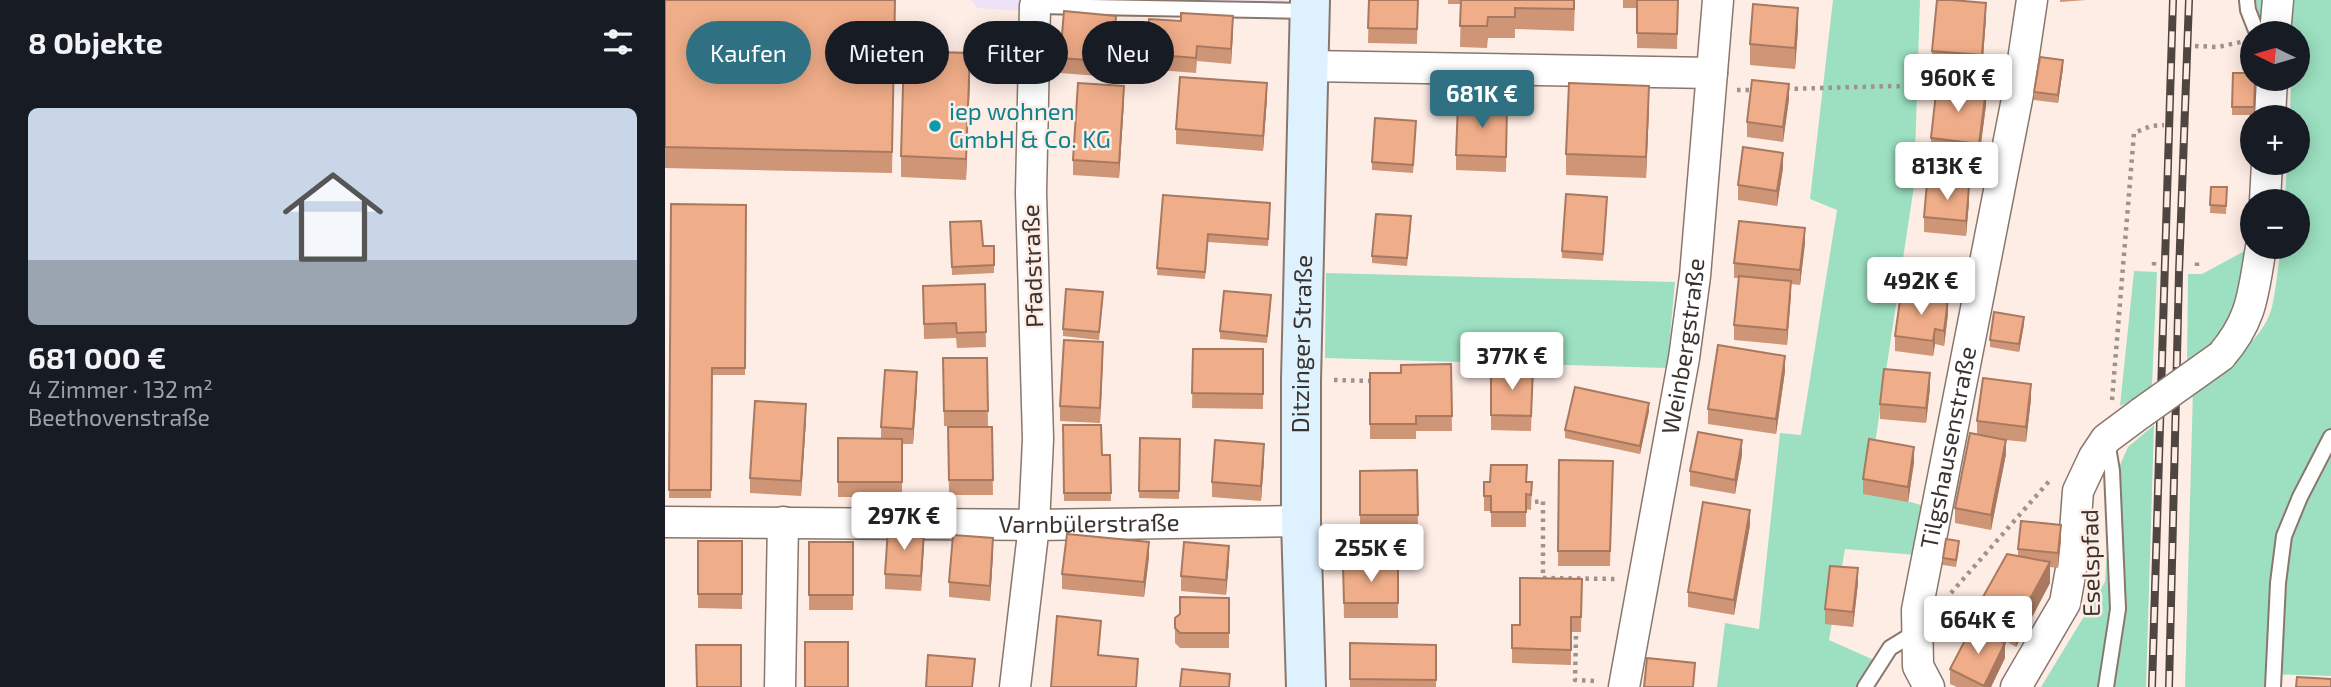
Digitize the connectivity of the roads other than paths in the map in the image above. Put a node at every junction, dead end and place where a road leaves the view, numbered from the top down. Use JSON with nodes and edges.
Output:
{"nodes":[{"id":1,"x":1718,"y":0,"type":"edge"},
{"id":2,"x":2032,"y":0,"type":"edge"},
{"id":3,"x":2247,"y":0,"type":"edge"},
{"id":4,"x":2278,"y":0,"type":"edge"},
{"id":5,"x":1310,"y":5,"type":"edge"},
{"id":6,"x":1035,"y":6,"type":"joint"},
{"id":7,"x":2253,"y":21,"type":"edge"},
{"id":8,"x":2276,"y":21,"type":"edge"},
{"id":9,"x":1309,"y":66,"type":"junction"},
{"id":10,"x":1712,"y":82,"type":"junction"},
{"id":11,"x":2259,"y":259,"type":"edge"},
{"id":12,"x":2122,"y":427,"type":"junction"},
{"id":13,"x":2331,"y":437,"type":"edge"},
{"id":14,"x":1301,"y":521,"type":"junction"},
{"id":15,"x":665,"y":522,"type":"edge"},
{"id":16,"x":783,"y":522,"type":"junction"},
{"id":17,"x":1034,"y":525,"type":"junction"},
{"id":18,"x":1916,"y":632,"type":"junction"},
{"id":19,"x":1625,"y":685,"type":"edge"},
{"id":20,"x":780,"y":687,"type":"edge"},
{"id":21,"x":1015,"y":687,"type":"edge"},
{"id":22,"x":1306,"y":687,"type":"edge"},
{"id":23,"x":1865,"y":687,"type":"edge"},
{"id":24,"x":1929,"y":687,"type":"edge"},
{"id":25,"x":2015,"y":687,"type":"edge"},
{"id":26,"x":2106,"y":687,"type":"edge"},
{"id":27,"x":2273,"y":687,"type":"edge"}],
"edges":[{"from":1,"to":10,"type":"street","name":"Weinbergstraße"},
{"from":2,"to":18,"type":"street","name":"Tilgshausenstraße"},
{"from":3,"to":7,"type":"lane"},
{"from":4,"to":8,"type":"street"},
{"from":5,"to":6,"type":"lane"},
{"from":5,"to":9,"type":"street","name":"Ditzinger Straße"},
{"from":6,"to":17,"type":"street","name":"Pfadstraße"},
{"from":9,"to":10,"type":"street"},
{"from":9,"to":14,"type":"street","name":"Ditzinger Straße"},
{"from":10,"to":19,"type":"street","name":"Weinbergstraße"},
{"from":11,"to":12,"type":"street","bridge":true},
{"from":12,"to":25,"type":"street"},
{"from":12,"to":26,"type":"lane","name":"Eselspfad"},
{"from":13,"to":27,"type":"lane"},
{"from":14,"to":17,"type":"street","name":"Varnbülerstraße"},
{"from":14,"to":22,"type":"street","name":"Ditzinger Straße"},
{"from":15,"to":16,"type":"street","name":"Varnbülerstraße"},
{"from":16,"to":17,"type":"street","name":"Varnbülerstraße"},
{"from":16,"to":20,"type":"street"},
{"from":17,"to":21,"type":"street","name":"Pfadstraße"},
{"from":18,"to":23,"type":"lane"},
{"from":18,"to":24,"type":"street","name":"Tilgshausenstraße"}]}
